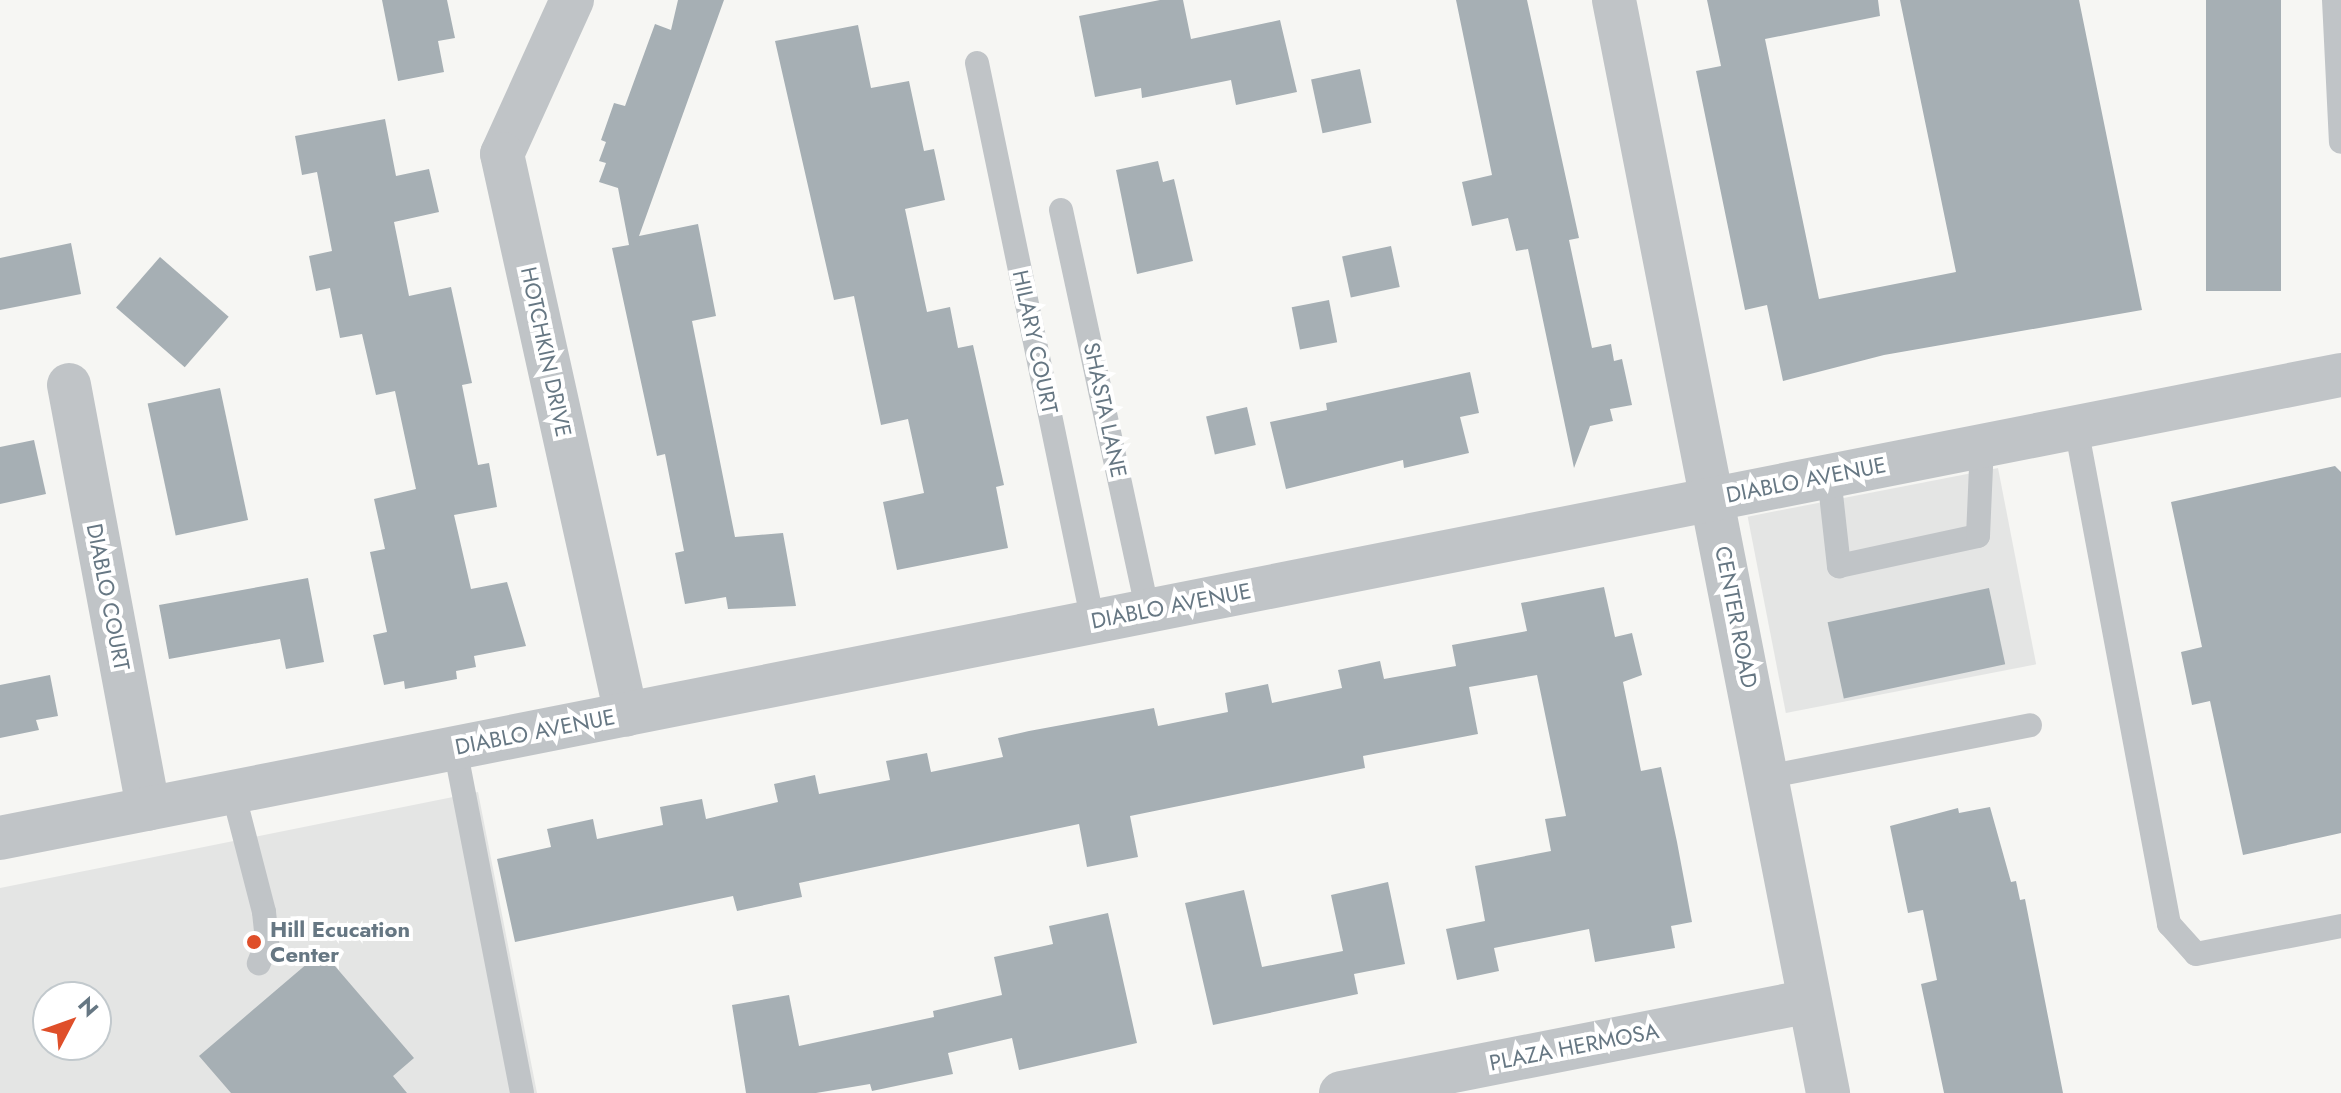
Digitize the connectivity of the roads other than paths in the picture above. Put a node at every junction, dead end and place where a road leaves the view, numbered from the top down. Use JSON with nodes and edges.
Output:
{"nodes":[{"id":1,"x":572,"y":0,"type":"edge"},
{"id":2,"x":1614,"y":0,"type":"edge"},
{"id":3,"x":2334,"y":0,"type":"edge"},
{"id":4,"x":977,"y":63,"type":"dead end"},
{"id":5,"x":2341,"y":142,"type":"edge"},
{"id":6,"x":1061,"y":210,"type":"dead end"},
{"id":7,"x":2341,"y":375,"type":"edge"},
{"id":8,"x":69,"y":385,"type":"dead end"},
{"id":9,"x":2076,"y":427,"type":"junction"},
{"id":10,"x":1982,"y":446,"type":"junction"},
{"id":11,"x":1829,"y":476,"type":"junction"},
{"id":12,"x":1714,"y":499,"type":"junction"},
{"id":13,"x":1148,"y":611,"type":"junction"},
{"id":14,"x":1093,"y":622,"type":"junction"},
{"id":15,"x":626,"y":714,"type":"junction"},
{"id":16,"x":2030,"y":725,"type":"dead end"},
{"id":17,"x":455,"y":748,"type":"junction"},
{"id":18,"x":1766,"y":777,"type":"junction"},
{"id":19,"x":233,"y":792,"type":"junction"},
{"id":20,"x":148,"y":809,"type":"junction"},
{"id":21,"x":0,"y":838,"type":"edge"},
{"id":22,"x":2341,"y":926,"type":"edge"},
{"id":23,"x":259,"y":963,"type":"dead end"},
{"id":24,"x":1808,"y":1001,"type":"junction"},
{"id":25,"x":522,"y":1093,"type":"edge"},
{"id":26,"x":1341,"y":1093,"type":"edge"},
{"id":27,"x":1828,"y":1093,"type":"edge"}],
"edges":[{"from":1,"to":15,"type":"street","name":"HOTCHKIN DRIVE"},
{"from":2,"to":12,"type":"street","name":"CENTER ROAD"},
{"from":3,"to":5,"type":"lane"},
{"from":4,"to":14,"type":"lane","name":"HILARY COURT"},
{"from":6,"to":13,"type":"lane","name":"SHASTA LANE"},
{"from":7,"to":9,"type":"street","name":"DIABLO AVENUE"},
{"from":8,"to":20,"type":"street","name":"DIABLO COURT"},
{"from":9,"to":10,"type":"street","name":"DIABLO AVENUE"},
{"from":9,"to":22,"type":"lane"},
{"from":10,"to":11,"type":"street","name":"DIABLO AVENUE"},
{"from":10,"to":11,"type":"lane"},
{"from":11,"to":12,"type":"street","name":"DIABLO AVENUE"},
{"from":12,"to":13,"type":"street","name":"DIABLO AVENUE"},
{"from":12,"to":18,"type":"street","name":"CENTER ROAD"},
{"from":13,"to":14,"type":"street","name":"DIABLO AVENUE"},
{"from":14,"to":15,"type":"street","name":"DIABLO AVENUE"},
{"from":15,"to":17,"type":"street","name":"DIABLO AVENUE"},
{"from":16,"to":18,"type":"lane"},
{"from":17,"to":19,"type":"street","name":"DIABLO AVENUE"},
{"from":17,"to":25,"type":"lane"},
{"from":18,"to":24,"type":"street","name":"CENTER ROAD"},
{"from":19,"to":20,"type":"street","name":"DIABLO AVENUE"},
{"from":19,"to":23,"type":"lane"},
{"from":20,"to":21,"type":"street","name":"DIABLO AVENUE"},
{"from":24,"to":26,"type":"street","name":"PLAZA HERMOSA"},
{"from":24,"to":27,"type":"street","name":"CENTER ROAD"}]}
